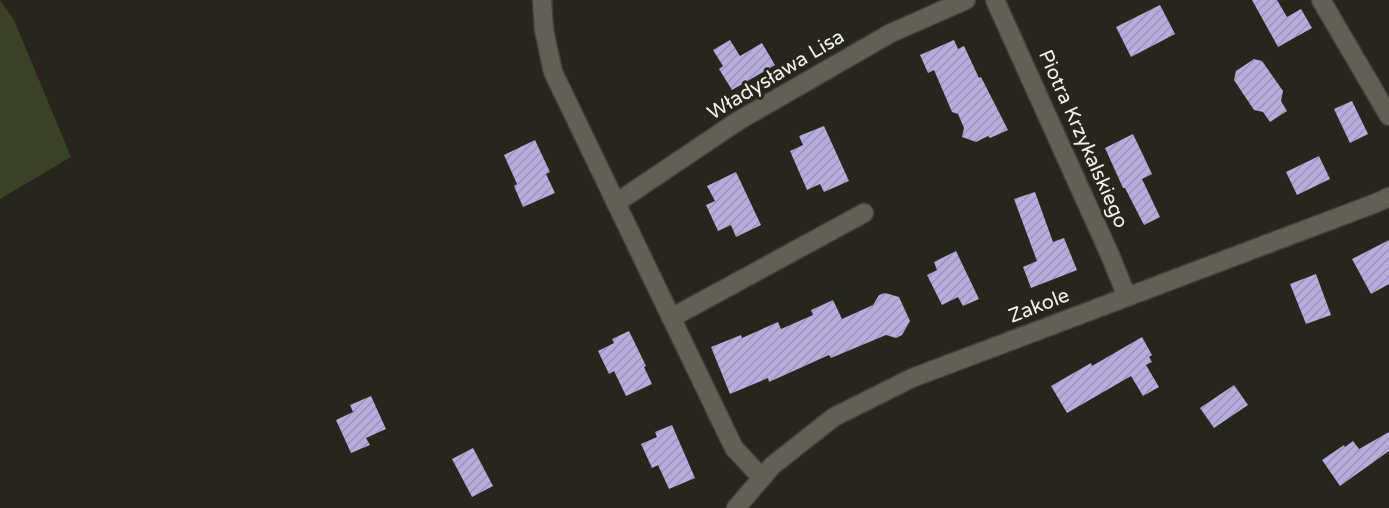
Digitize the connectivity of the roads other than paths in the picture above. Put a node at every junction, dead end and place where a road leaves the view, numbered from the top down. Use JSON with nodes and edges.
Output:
{"nodes":[{"id":1,"x":542,"y":0,"type":"edge"},
{"id":2,"x":966,"y":0,"type":"edge"},
{"id":3,"x":996,"y":0,"type":"edge"},
{"id":4,"x":1321,"y":0,"type":"edge"},
{"id":5,"x":1389,"y":116,"type":"edge"},
{"id":6,"x":1389,"y":197,"type":"edge"},
{"id":7,"x":616,"y":203,"type":"junction"},
{"id":8,"x":864,"y":213,"type":"dead end"},
{"id":9,"x":1127,"y":297,"type":"junction"},
{"id":10,"x":671,"y":318,"type":"junction"},
{"id":11,"x":762,"y":478,"type":"junction"},
{"id":12,"x":736,"y":508,"type":"edge"}],
"edges":[{"from":1,"to":7,"type":"street"},
{"from":2,"to":7,"type":"street","name":"Władysława Lisa"},
{"from":3,"to":9,"type":"street","name":"Piotra Krzykalskiego"},
{"from":4,"to":5,"type":"street"},
{"from":6,"to":9,"type":"street","name":"Zakole"},
{"from":7,"to":10,"type":"street"},
{"from":8,"to":10,"type":"street"},
{"from":9,"to":11,"type":"street","name":"Zakole"},
{"from":10,"to":11,"type":"street"},
{"from":11,"to":12,"type":"street","name":"Zakole"}]}
